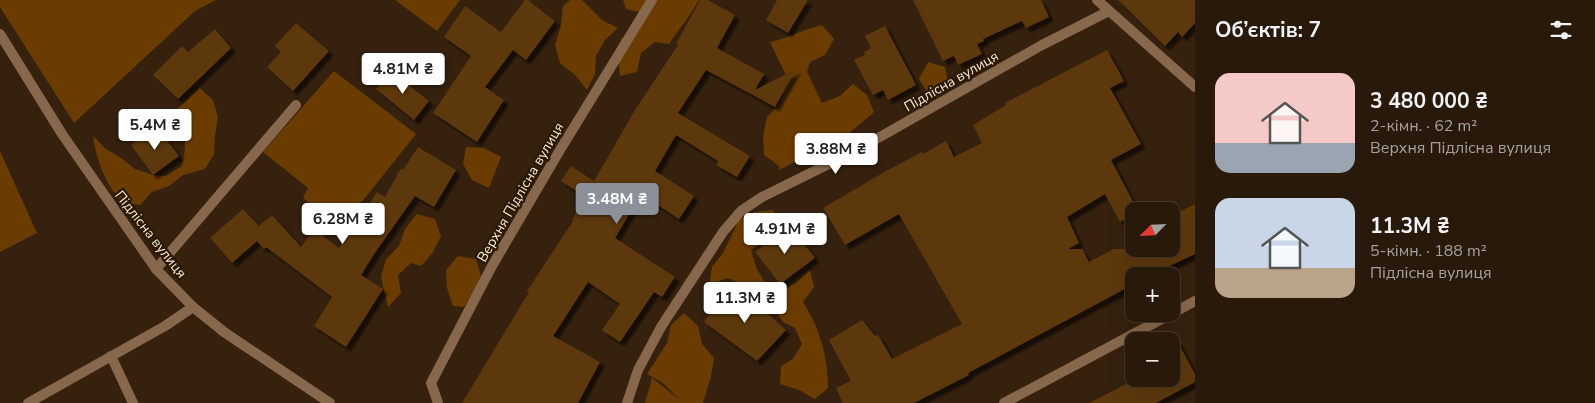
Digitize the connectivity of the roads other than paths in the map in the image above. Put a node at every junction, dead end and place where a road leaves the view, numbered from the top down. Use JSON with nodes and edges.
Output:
{"nodes":[{"id":1,"x":652,"y":0,"type":"edge"},
{"id":2,"x":1097,"y":0,"type":"edge"},
{"id":3,"x":1109,"y":11,"type":"junction"},
{"id":4,"x":0,"y":34,"type":"edge"},
{"id":5,"x":1195,"y":87,"type":"edge"},
{"id":6,"x":296,"y":105,"type":"dead end"},
{"id":7,"x":156,"y":269,"type":"junction"},
{"id":8,"x":1195,"y":301,"type":"edge"},
{"id":9,"x":193,"y":308,"type":"junction"},
{"id":10,"x":1180,"y":309,"type":"edge"},
{"id":11,"x":1156,"y":322,"type":"edge"},
{"id":12,"x":111,"y":356,"type":"junction"},
{"id":13,"x":28,"y":403,"type":"edge"},
{"id":14,"x":133,"y":403,"type":"edge"},
{"id":15,"x":330,"y":403,"type":"edge"},
{"id":16,"x":438,"y":403,"type":"edge"},
{"id":17,"x":627,"y":403,"type":"edge"},
{"id":18,"x":1004,"y":403,"type":"edge"}],
"edges":[{"from":1,"to":16,"type":"street","name":"Верхня Підлісна вулиця"},
{"from":2,"to":3,"type":"street"},
{"from":3,"to":5,"type":"street"},
{"from":3,"to":17,"type":"street","name":"Підлісна вулиця"},
{"from":4,"to":7,"type":"street","name":"Підлісна вулиця"},
{"from":6,"to":7,"type":"street"},
{"from":7,"to":9,"type":"street","name":"Підлісна вулиця"},
{"from":8,"to":10,"type":"street"},
{"from":9,"to":12,"type":"street"},
{"from":9,"to":15,"type":"street","name":"Підлісна вулиця"},
{"from":11,"to":18,"type":"street"},
{"from":12,"to":13,"type":"street"},
{"from":12,"to":14,"type":"street"}]}
